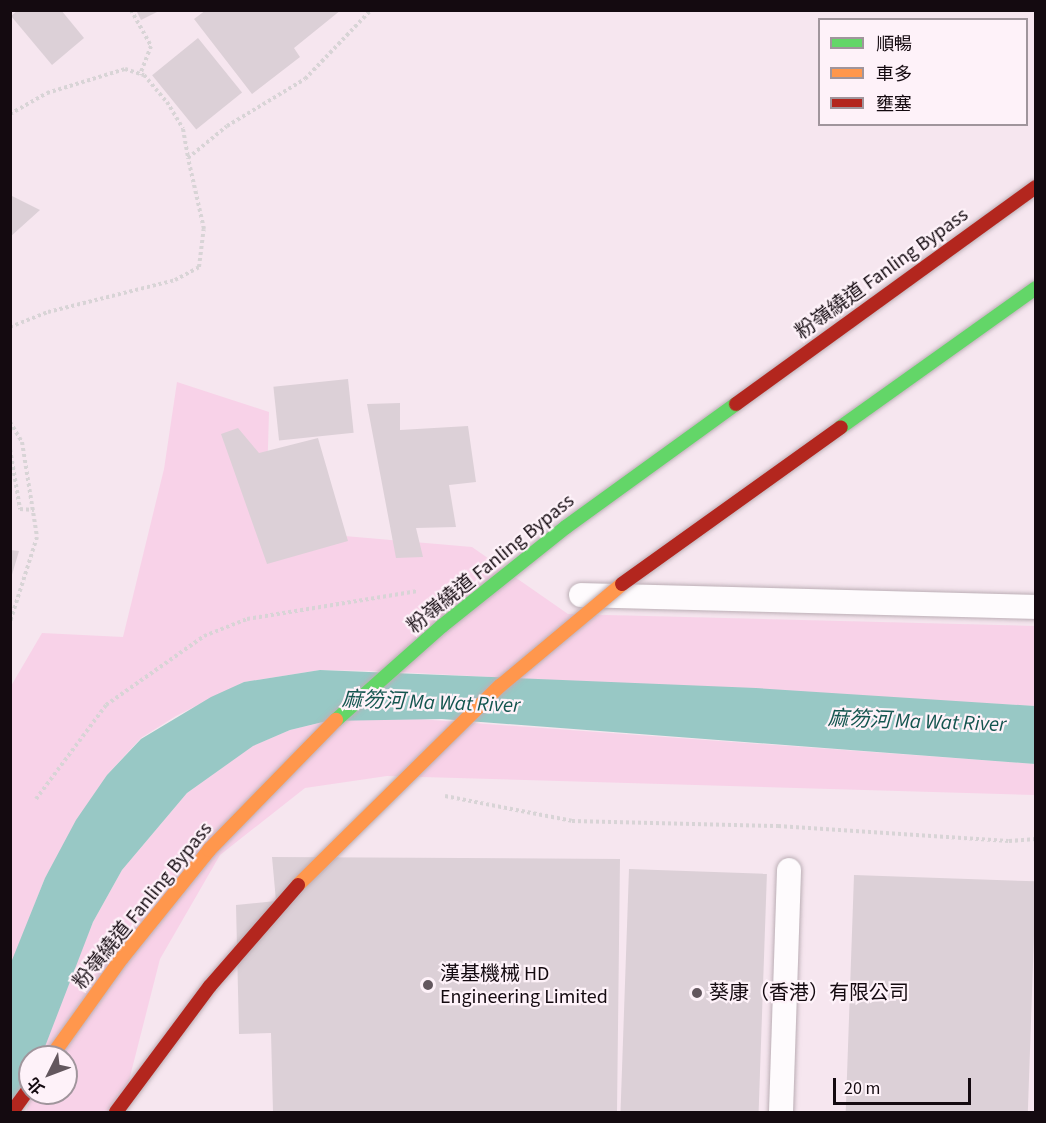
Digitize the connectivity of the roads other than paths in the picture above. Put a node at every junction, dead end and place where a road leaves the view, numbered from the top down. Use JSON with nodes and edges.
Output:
{"nodes":[{"id":1,"x":1035,"y":188,"type":"edge"},
{"id":2,"x":1035,"y":288,"type":"edge"},
{"id":3,"x":581,"y":596,"type":"dead end"},
{"id":4,"x":1035,"y":607,"type":"edge"},
{"id":5,"x":789,"y":870,"type":"dead end"},
{"id":6,"x":60,"y":1045,"type":"edge"},
{"id":7,"x":116,"y":1113,"type":"edge"},
{"id":8,"x":781,"y":1113,"type":"edge"}],
"edges":[{"from":1,"to":6,"type":"highway","name":"粉嶺繞道 Fanling Bypass","bridge":true},
{"from":2,"to":7,"type":"highway","bridge":true},
{"from":3,"to":4,"type":"lane"},
{"from":5,"to":8,"type":"lane"}]}
